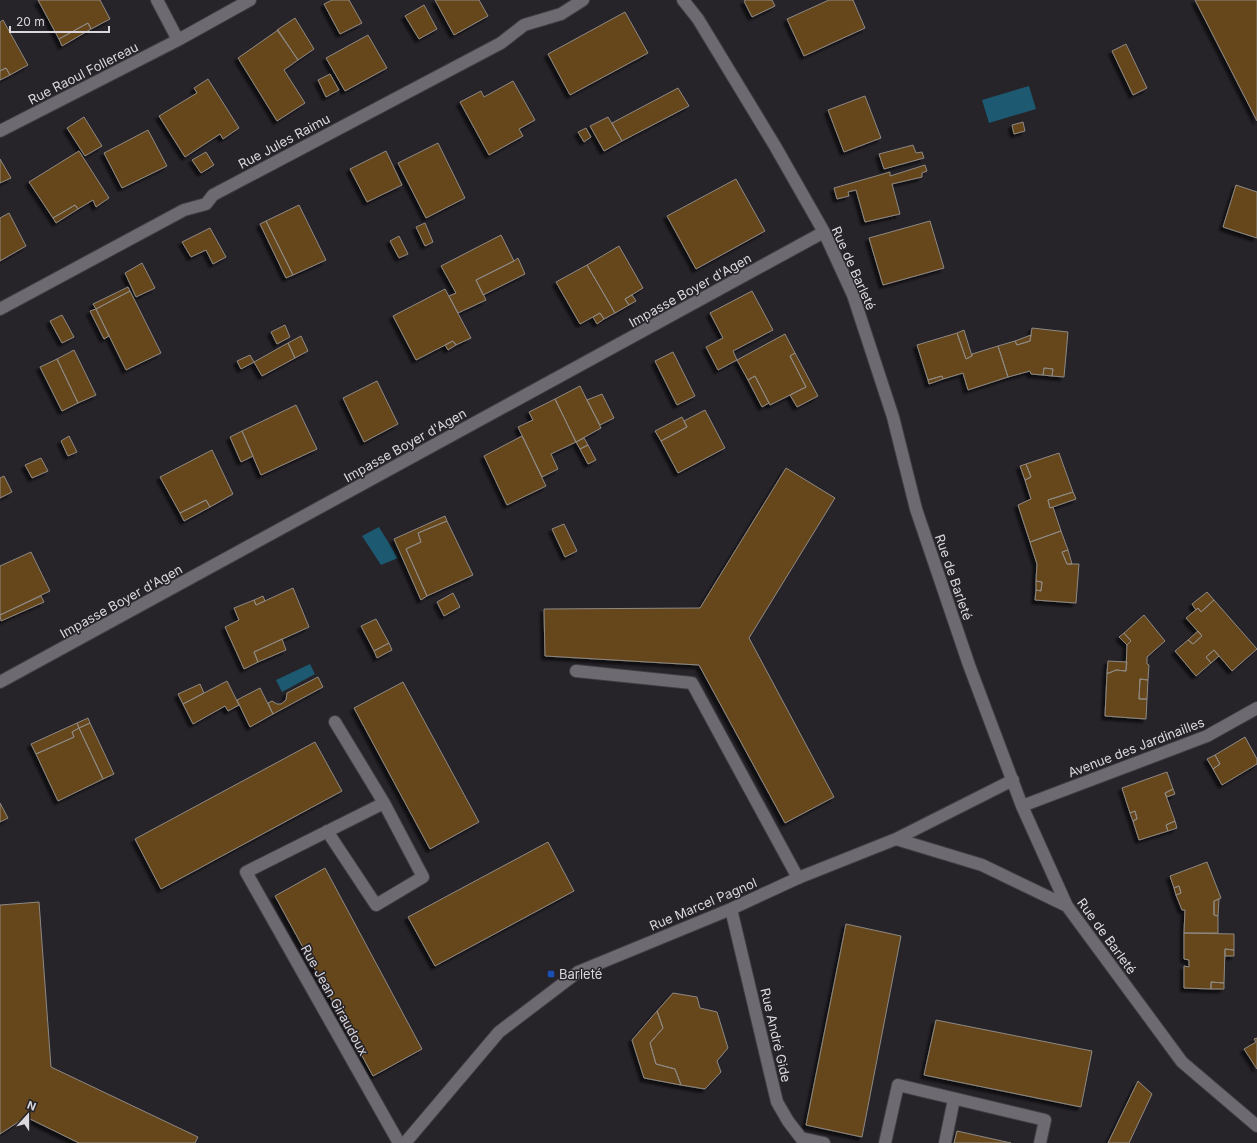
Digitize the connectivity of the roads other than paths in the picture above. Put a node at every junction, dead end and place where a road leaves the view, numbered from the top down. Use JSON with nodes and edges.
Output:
{"nodes":[{"id":1,"x":157,"y":0,"type":"edge"},
{"id":2,"x":250,"y":0,"type":"edge"},
{"id":3,"x":583,"y":0,"type":"edge"},
{"id":4,"x":683,"y":0,"type":"edge"},
{"id":5,"x":178,"y":40,"type":"junction"},
{"id":6,"x":0,"y":131,"type":"edge"},
{"id":7,"x":824,"y":232,"type":"junction"},
{"id":8,"x":0,"y":309,"type":"edge"},
{"id":9,"x":576,"y":671,"type":"dead end"},
{"id":10,"x":0,"y":682,"type":"edge"},
{"id":11,"x":1257,"y":708,"type":"edge"},
{"id":12,"x":335,"y":722,"type":"dead end"},
{"id":13,"x":1013,"y":780,"type":"junction"},
{"id":14,"x":384,"y":803,"type":"junction"},
{"id":15,"x":1022,"y":806,"type":"junction"},
{"id":16,"x":327,"y":831,"type":"junction"},
{"id":17,"x":896,"y":839,"type":"junction"},
{"id":18,"x":798,"y":878,"type":"junction"},
{"id":19,"x":1067,"y":906,"type":"junction"},
{"id":20,"x":731,"y":909,"type":"junction"},
{"id":21,"x":954,"y":1099,"type":"junction"},
{"id":22,"x":1257,"y":1126,"type":"edge"},
{"id":23,"x":398,"y":1143,"type":"edge"},
{"id":24,"x":405,"y":1143,"type":"edge"},
{"id":25,"x":824,"y":1143,"type":"edge"},
{"id":26,"x":885,"y":1143,"type":"edge"},
{"id":27,"x":945,"y":1143,"type":"edge"},
{"id":28,"x":1040,"y":1143,"type":"edge"}],
"edges":[{"from":1,"to":5,"type":"street"},
{"from":2,"to":5,"type":"street","name":"Rue Raoul Follereau"},
{"from":3,"to":8,"type":"street","name":"Rue Jules Raimu"},
{"from":4,"to":7,"type":"street","name":"Rue de Barleté"},
{"from":5,"to":6,"type":"street","name":"Rue Raoul Follereau"},
{"from":7,"to":10,"type":"street","name":"Impasse Boyer d'Agen"},
{"from":7,"to":13,"type":"street","name":"Rue de Barleté"},
{"from":9,"to":18,"type":"street"},
{"from":11,"to":15,"type":"street","name":"Avenue des Jardinailles"},
{"from":12,"to":14,"type":"street"},
{"from":13,"to":15,"type":"street","name":"Rue de Barleté"},
{"from":13,"to":17,"type":"street","name":"Rue Marcel Pagnol"},
{"from":14,"to":16,"type":"street"},
{"from":14,"to":16,"type":"street"},
{"from":15,"to":19,"type":"street","name":"Rue de Barleté"},
{"from":16,"to":23,"type":"street","name":"Rue Jean Giraudoux"},
{"from":17,"to":18,"type":"street","name":"Rue Marcel Pagnol"},
{"from":17,"to":19,"type":"street"},
{"from":18,"to":20,"type":"street","name":"Rue Marcel Pagnol"},
{"from":19,"to":22,"type":"street","name":"Rue de Barleté"},
{"from":20,"to":24,"type":"street","name":"Rue Marcel Pagnol"},
{"from":20,"to":25,"type":"street","name":"Rue André Gide"},
{"from":21,"to":26,"type":"street"},
{"from":21,"to":27,"type":"street"},
{"from":21,"to":28,"type":"street"}]}
